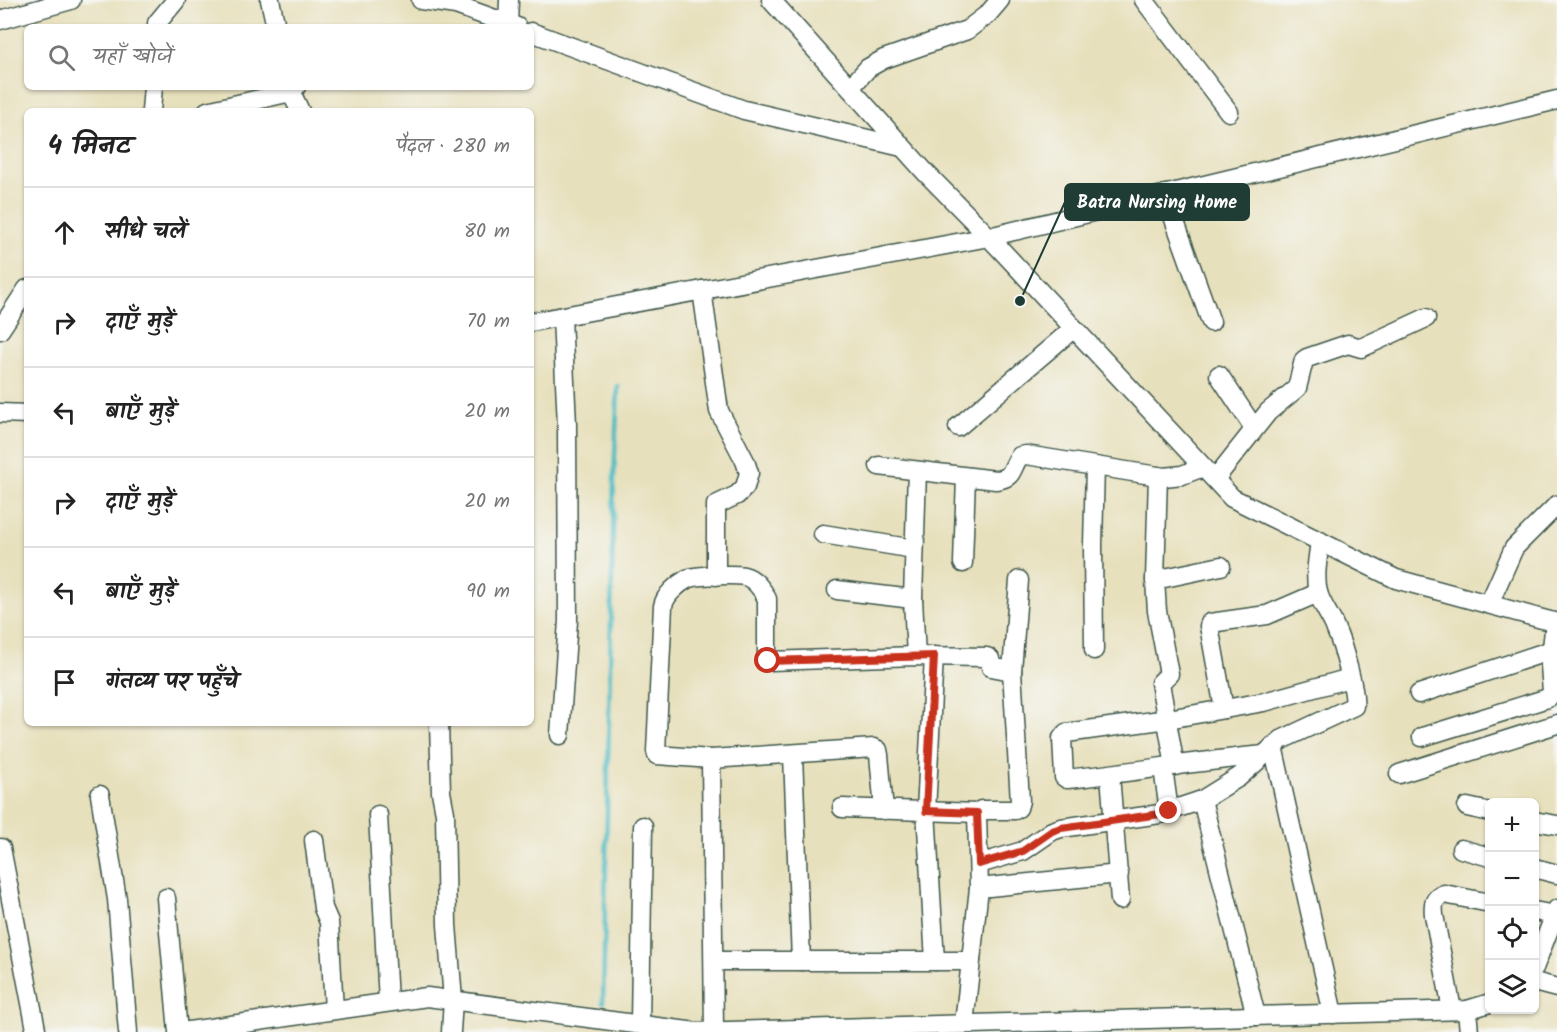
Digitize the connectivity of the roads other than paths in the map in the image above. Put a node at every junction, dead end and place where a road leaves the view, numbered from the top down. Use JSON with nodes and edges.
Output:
{"nodes":[{"id":1,"x":71,"y":0,"type":"edge"},
{"id":2,"x":176,"y":0,"type":"edge"},
{"id":3,"x":270,"y":0,"type":"edge"},
{"id":4,"x":421,"y":0,"type":"edge"},
{"id":5,"x":509,"y":0,"type":"edge"},
{"id":6,"x":771,"y":0,"type":"edge"},
{"id":7,"x":1000,"y":0,"type":"edge"},
{"id":8,"x":1144,"y":0,"type":"edge"},
{"id":9,"x":0,"y":20,"type":"edge"},
{"id":10,"x":157,"y":24,"type":"edge"},
{"id":11,"x":275,"y":24,"type":"edge"},
{"id":12,"x":509,"y":24,"type":"edge"},
{"id":13,"x":512,"y":24,"type":"edge"},
{"id":14,"x":534,"y":33,"type":"edge"},
{"id":15,"x":850,"y":88,"type":"junction"},
{"id":16,"x":153,"y":90,"type":"edge"},
{"id":17,"x":294,"y":90,"type":"edge"},
{"id":18,"x":1557,"y":100,"type":"edge"},
{"id":19,"x":152,"y":108,"type":"edge"},
{"id":20,"x":219,"y":108,"type":"edge"},
{"id":21,"x":299,"y":108,"type":"edge"},
{"id":22,"x":1229,"y":112,"type":"dead end"},
{"id":23,"x":903,"y":147,"type":"junction"},
{"id":24,"x":1165,"y":194,"type":"junction"},
{"id":25,"x":989,"y":237,"type":"junction"},
{"id":26,"x":702,"y":290,"type":"junction"},
{"id":27,"x":24,"y":293,"type":"edge"},
{"id":28,"x":562,"y":316,"type":"junction"},
{"id":29,"x":1426,"y":318,"type":"dead end"},
{"id":30,"x":534,"y":321,"type":"edge"},
{"id":31,"x":1211,"y":322,"type":"dead end"},
{"id":32,"x":1074,"y":328,"type":"junction"},
{"id":33,"x":0,"y":330,"type":"edge"},
{"id":34,"x":1219,"y":375,"type":"dead end"},
{"id":35,"x":0,"y":413,"type":"edge"},
{"id":36,"x":24,"y":414,"type":"edge"},
{"id":37,"x":958,"y":427,"type":"dead end"},
{"id":38,"x":1254,"y":428,"type":"junction"},
{"id":39,"x":879,"y":466,"type":"dead end"},
{"id":40,"x":1095,"y":466,"type":"junction"},
{"id":41,"x":917,"y":471,"type":"junction"},
{"id":42,"x":1209,"y":473,"type":"junction"},
{"id":43,"x":1158,"y":476,"type":"junction"},
{"id":44,"x":966,"y":477,"type":"junction"},
{"id":45,"x":1557,"y":505,"type":"edge"},
{"id":46,"x":823,"y":534,"type":"dead end"},
{"id":47,"x":1320,"y":541,"type":"junction"},
{"id":48,"x":914,"y":549,"type":"junction"},
{"id":49,"x":963,"y":563,"type":"dead end"},
{"id":50,"x":1221,"y":566,"type":"dead end"},
{"id":51,"x":716,"y":576,"type":"junction"},
{"id":52,"x":1019,"y":580,"type":"dead end"},
{"id":53,"x":1155,"y":580,"type":"junction"},
{"id":54,"x":837,"y":590,"type":"dead end"},
{"id":55,"x":1318,"y":593,"type":"junction"},
{"id":56,"x":913,"y":599,"type":"junction"},
{"id":57,"x":1489,"y":604,"type":"junction"},
{"id":58,"x":1556,"y":623,"type":"edge"},
{"id":59,"x":1094,"y":650,"type":"dead end"},
{"id":60,"x":1552,"y":650,"type":"junction"},
{"id":61,"x":916,"y":656,"type":"junction"},
{"id":62,"x":934,"y":656,"type":"junction"},
{"id":63,"x":1012,"y":671,"type":"junction"},
{"id":64,"x":1350,"y":678,"type":"junction"},
{"id":65,"x":1419,"y":694,"type":"dead end"},
{"id":66,"x":1224,"y":709,"type":"junction"},
{"id":67,"x":1168,"y":719,"type":"junction"},
{"id":68,"x":1557,"y":724,"type":"edge"},
{"id":69,"x":439,"y":726,"type":"edge"},
{"id":70,"x":560,"y":735,"type":"dead end"},
{"id":71,"x":1422,"y":737,"type":"dead end"},
{"id":72,"x":1269,"y":751,"type":"junction"},
{"id":73,"x":793,"y":755,"type":"junction"},
{"id":74,"x":711,"y":759,"type":"junction"},
{"id":75,"x":1169,"y":767,"type":"junction"},
{"id":76,"x":1399,"y":774,"type":"dead end"},
{"id":77,"x":1110,"y":775,"type":"junction"},
{"id":78,"x":100,"y":795,"type":"dead end"},
{"id":79,"x":1202,"y":800,"type":"junction"},
{"id":80,"x":1467,"y":807,"type":"dead end"},
{"id":81,"x":842,"y":808,"type":"dead end"},
{"id":82,"x":884,"y":810,"type":"junction"},
{"id":83,"x":926,"y":811,"type":"junction"},
{"id":84,"x":1169,"y":811,"type":"junction"},
{"id":85,"x":1485,"y":811,"type":"edge"},
{"id":86,"x":977,"y":813,"type":"junction"},
{"id":87,"x":378,"y":815,"type":"dead end"},
{"id":88,"x":1115,"y":820,"type":"junction"},
{"id":89,"x":1539,"y":822,"type":"edge"},
{"id":90,"x":1557,"y":825,"type":"edge"},
{"id":91,"x":643,"y":826,"type":"dead end"},
{"id":92,"x":314,"y":840,"type":"dead end"},
{"id":93,"x":1,"y":848,"type":"edge"},
{"id":94,"x":1461,"y":849,"type":"dead end"},
{"id":95,"x":1485,"y":856,"type":"edge"},
{"id":96,"x":979,"y":864,"type":"junction"},
{"id":97,"x":1539,"y":869,"type":"edge"},
{"id":98,"x":1119,"y":874,"type":"junction"},
{"id":99,"x":1557,"y":874,"type":"edge"},
{"id":100,"x":979,"y":888,"type":"junction"},
{"id":101,"x":166,"y":898,"type":"dead end"},
{"id":102,"x":1120,"y":900,"type":"dead end"},
{"id":103,"x":1485,"y":902,"type":"edge"},
{"id":104,"x":1539,"y":911,"type":"edge"},
{"id":105,"x":1556,"y":912,"type":"edge"},
{"id":106,"x":1537,"y":960,"type":"edge"},
{"id":107,"x":714,"y":961,"type":"junction"},
{"id":108,"x":801,"y":961,"type":"junction"},
{"id":109,"x":935,"y":961,"type":"junction"},
{"id":110,"x":971,"y":961,"type":"junction"},
{"id":111,"x":1539,"y":983,"type":"edge"},
{"id":112,"x":1557,"y":988,"type":"edge"},
{"id":113,"x":453,"y":1000,"type":"junction"},
{"id":114,"x":388,"y":1002,"type":"junction"},
{"id":115,"x":1485,"y":1004,"type":"edge"},
{"id":116,"x":334,"y":1010,"type":"junction"},
{"id":117,"x":1460,"y":1010,"type":"junction"},
{"id":118,"x":1334,"y":1014,"type":"junction"},
{"id":119,"x":1256,"y":1016,"type":"junction"},
{"id":120,"x":640,"y":1024,"type":"junction"},
{"id":121,"x":964,"y":1024,"type":"junction"},
{"id":122,"x":1280,"y":1024,"type":"edge"},
{"id":123,"x":285,"y":1025,"type":"edge"},
{"id":124,"x":1129,"y":1026,"type":"edge"},
{"id":125,"x":1028,"y":1027,"type":"edge"},
{"id":126,"x":915,"y":1029,"type":"edge"},
{"id":127,"x":838,"y":1030,"type":"edge"},
{"id":128,"x":714,"y":1031,"type":"edge"},
{"id":129,"x":34,"y":1032,"type":"edge"},
{"id":130,"x":128,"y":1032,"type":"edge"},
{"id":131,"x":180,"y":1032,"type":"edge"},
{"id":132,"x":450,"y":1032,"type":"edge"},
{"id":133,"x":1469,"y":1032,"type":"edge"}],
"edges":[{"from":1,"to":9,"type":"street"},
{"from":2,"to":10,"type":"street"},
{"from":3,"to":11,"type":"street"},
{"from":4,"to":12,"type":"street"},
{"from":5,"to":13,"type":"street"},
{"from":6,"to":15,"type":"street"},
{"from":7,"to":15,"type":"street"},
{"from":8,"to":22,"type":"street"},
{"from":14,"to":23,"type":"street"},
{"from":15,"to":23,"type":"street"},
{"from":16,"to":19,"type":"street"},
{"from":17,"to":20,"type":"street"},
{"from":17,"to":21,"type":"street"},
{"from":18,"to":24,"type":"street"},
{"from":23,"to":25,"type":"street"},
{"from":24,"to":25,"type":"street"},
{"from":24,"to":31,"type":"street"},
{"from":25,"to":26,"type":"street"},
{"from":25,"to":32,"type":"street"},
{"from":26,"to":28,"type":"street"},
{"from":26,"to":51,"type":"street"},
{"from":27,"to":33,"type":"street"},
{"from":28,"to":30,"type":"street"},
{"from":28,"to":70,"type":"street"},
{"from":29,"to":38,"type":"street"},
{"from":32,"to":37,"type":"street"},
{"from":32,"to":42,"type":"street"},
{"from":34,"to":38,"type":"street"},
{"from":35,"to":36,"type":"street"},
{"from":38,"to":42,"type":"street"},
{"from":39,"to":41,"type":"street"},
{"from":40,"to":43,"type":"street"},
{"from":40,"to":44,"type":"street"},
{"from":40,"to":59,"type":"street"},
{"from":41,"to":44,"type":"street"},
{"from":41,"to":48,"type":"street"},
{"from":42,"to":43,"type":"street"},
{"from":42,"to":47,"type":"street"},
{"from":43,"to":53,"type":"street"},
{"from":44,"to":49,"type":"street"},
{"from":45,"to":57,"type":"street"},
{"from":46,"to":48,"type":"street"},
{"from":47,"to":55,"type":"street"},
{"from":47,"to":57,"type":"street"},
{"from":48,"to":56,"type":"street"},
{"from":50,"to":53,"type":"street"},
{"from":51,"to":61,"type":"street"},
{"from":51,"to":74,"type":"street"},
{"from":52,"to":63,"type":"street"},
{"from":53,"to":67,"type":"street"},
{"from":54,"to":56,"type":"street"},
{"from":55,"to":64,"type":"street"},
{"from":55,"to":66,"type":"street"},
{"from":56,"to":61,"type":"street"},
{"from":57,"to":58,"type":"street"},
{"from":58,"to":60,"type":"street"},
{"from":60,"to":65,"type":"street"},
{"from":60,"to":71,"type":"street"},
{"from":61,"to":62,"type":"street"},
{"from":62,"to":63,"type":"street"},
{"from":62,"to":83,"type":"street"},
{"from":63,"to":86,"type":"street"},
{"from":64,"to":66,"type":"street"},
{"from":64,"to":72,"type":"street"},
{"from":66,"to":67,"type":"street"},
{"from":67,"to":75,"type":"street"},
{"from":67,"to":77,"type":"street"},
{"from":68,"to":76,"type":"street"},
{"from":69,"to":113,"type":"street"},
{"from":72,"to":75,"type":"street"},
{"from":72,"to":79,"type":"street"},
{"from":72,"to":118,"type":"street"},
{"from":73,"to":74,"type":"street"},
{"from":73,"to":82,"type":"street"},
{"from":73,"to":108,"type":"street"},
{"from":74,"to":107,"type":"street"},
{"from":75,"to":77,"type":"street"},
{"from":75,"to":84,"type":"street"},
{"from":77,"to":88,"type":"street"},
{"from":78,"to":130,"type":"street"},
{"from":79,"to":84,"type":"street"},
{"from":79,"to":119,"type":"street"},
{"from":80,"to":85,"type":"street"},
{"from":81,"to":82,"type":"street"},
{"from":82,"to":83,"type":"street"},
{"from":83,"to":86,"type":"street"},
{"from":83,"to":109,"type":"street"},
{"from":84,"to":88,"type":"street"},
{"from":86,"to":96,"type":"street"},
{"from":87,"to":114,"type":"street"},
{"from":88,"to":96,"type":"street"},
{"from":88,"to":98,"type":"street"},
{"from":89,"to":90,"type":"street"},
{"from":91,"to":120,"type":"street"},
{"from":92,"to":116,"type":"street"},
{"from":93,"to":129,"type":"street"},
{"from":94,"to":95,"type":"street"},
{"from":96,"to":100,"type":"street"},
{"from":97,"to":99,"type":"street"},
{"from":98,"to":100,"type":"street"},
{"from":98,"to":102,"type":"street"},
{"from":100,"to":110,"type":"street"},
{"from":101,"to":131,"type":"street"},
{"from":103,"to":117,"type":"street"},
{"from":104,"to":105,"type":"street"},
{"from":105,"to":106,"type":"street"},
{"from":107,"to":108,"type":"street"},
{"from":107,"to":128,"type":"street"},
{"from":108,"to":109,"type":"street"},
{"from":109,"to":110,"type":"street"},
{"from":110,"to":121,"type":"street"},
{"from":111,"to":112,"type":"street"},
{"from":113,"to":114,"type":"street"},
{"from":113,"to":120,"type":"street"},
{"from":113,"to":132,"type":"street"},
{"from":114,"to":116,"type":"street"},
{"from":115,"to":117,"type":"street"},
{"from":116,"to":123,"type":"street"},
{"from":117,"to":118,"type":"street"},
{"from":117,"to":133,"type":"street"},
{"from":118,"to":122,"type":"street"},
{"from":119,"to":122,"type":"street"},
{"from":119,"to":124,"type":"street"},
{"from":120,"to":128,"type":"street"},
{"from":121,"to":125,"type":"street"},
{"from":121,"to":126,"type":"street"},
{"from":123,"to":131,"type":"street"},
{"from":124,"to":125,"type":"street"},
{"from":126,"to":127,"type":"street"},
{"from":127,"to":128,"type":"street"}]}
